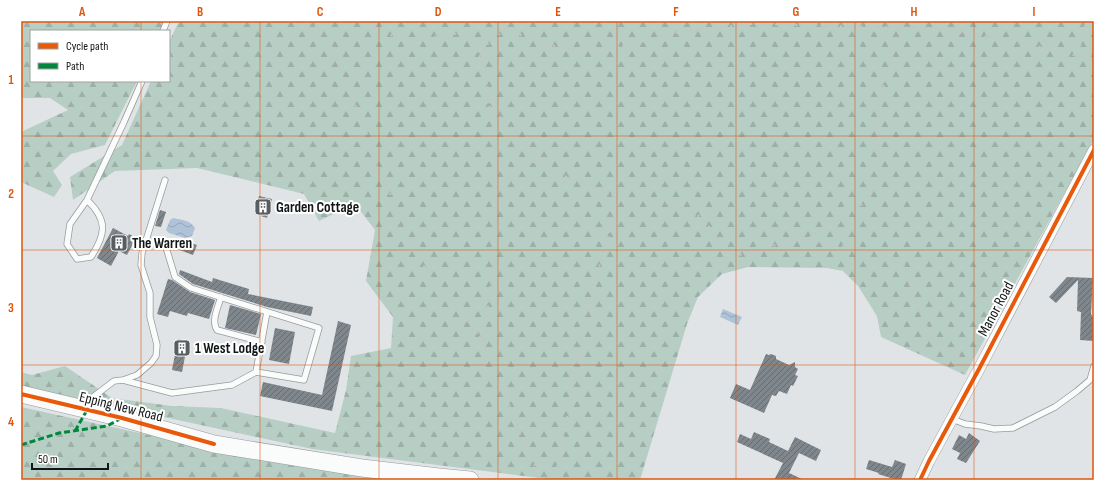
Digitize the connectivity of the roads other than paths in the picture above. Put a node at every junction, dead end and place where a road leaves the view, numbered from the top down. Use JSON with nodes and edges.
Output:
{"nodes":[{"id":1,"x":142,"y":82,"type":"edge"},
{"id":2,"x":1094,"y":150,"type":"edge"},
{"id":3,"x":165,"y":180,"type":"dead end"},
{"id":4,"x":87,"y":200,"type":"junction"},
{"id":5,"x":165,"y":244,"type":"dead end"},
{"id":6,"x":221,"y":297,"type":"junction"},
{"id":7,"x":267,"y":312,"type":"junction"},
{"id":8,"x":262,"y":342,"type":"junction"},
{"id":9,"x":1094,"y":366,"type":"edge"},
{"id":10,"x":256,"y":372,"type":"junction"},
{"id":11,"x":123,"y":380,"type":"junction"},
{"id":12,"x":21,"y":394,"type":"edge"},
{"id":13,"x":89,"y":411,"type":"junction"},
{"id":14,"x":952,"y":419,"type":"junction"},
{"id":15,"x":470,"y":480,"type":"edge"},
{"id":16,"x":920,"y":480,"type":"edge"}],
"edges":[{"from":1,"to":4,"type":"lane"},
{"from":2,"to":14,"type":"street","name":"Manor Road"},
{"from":3,"to":11,"type":"lane"},
{"from":4,"to":4,"type":"lane"},
{"from":5,"to":6,"type":"lane"},
{"from":6,"to":7,"type":"lane"},
{"from":6,"to":8,"type":"lane"},
{"from":7,"to":8,"type":"lane"},
{"from":7,"to":10,"type":"lane"},
{"from":8,"to":10,"type":"lane"},
{"from":9,"to":14,"type":"lane"},
{"from":10,"to":11,"type":"lane"},
{"from":11,"to":13,"type":"lane"},
{"from":12,"to":13,"type":"main road","name":"Epping New Road"},
{"from":13,"to":15,"type":"main road","name":"Epping New Road"},
{"from":14,"to":16,"type":"street","name":"Manor Road"}]}
